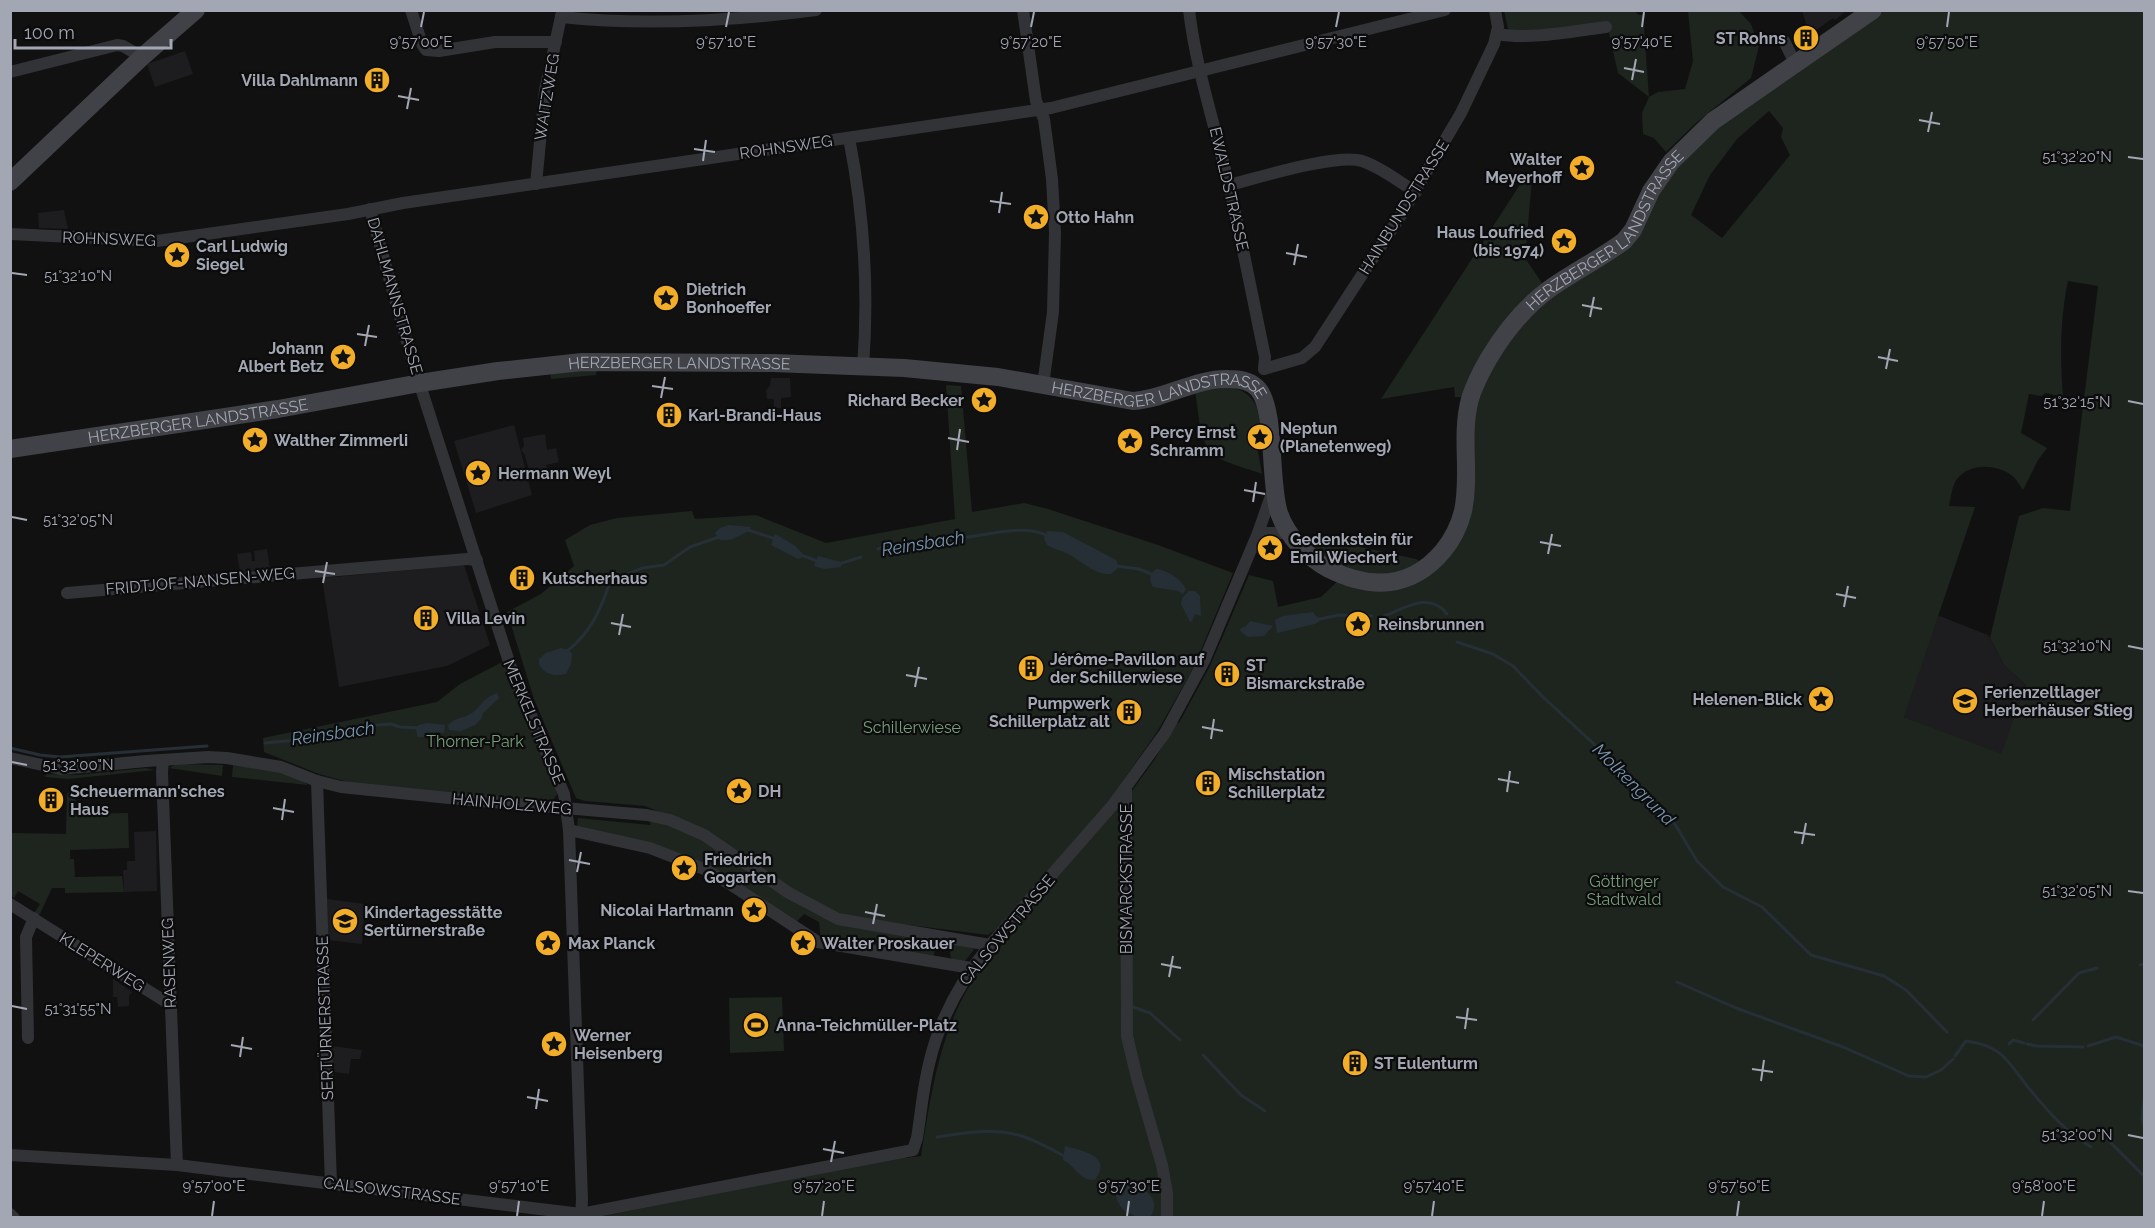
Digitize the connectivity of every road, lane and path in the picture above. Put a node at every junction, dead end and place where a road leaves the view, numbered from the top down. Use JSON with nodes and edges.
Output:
{"nodes":[{"id":1,"x":196,"y":10,"type":"edge"},
{"id":2,"x":411,"y":10,"type":"edge"},
{"id":3,"x":816,"y":10,"type":"edge"},
{"id":4,"x":1023,"y":10,"type":"edge"},
{"id":5,"x":1189,"y":10,"type":"edge"},
{"id":6,"x":1445,"y":10,"type":"edge"},
{"id":7,"x":1495,"y":10,"type":"edge"},
{"id":8,"x":1873,"y":10,"type":"edge"},
{"id":9,"x":562,"y":14,"type":"edge"},
{"id":10,"x":1606,"y":27,"type":"dead end"},
{"id":11,"x":1497,"y":34,"type":"junction"},
{"id":12,"x":1784,"y":41,"type":"dead end"},
{"id":13,"x":556,"y":42,"type":"junction"},
{"id":14,"x":142,"y":57,"type":"junction"},
{"id":15,"x":1796,"y":65,"type":"junction"},
{"id":16,"x":1200,"y":71,"type":"junction"},
{"id":17,"x":10,"y":72,"type":"edge"},
{"id":18,"x":1040,"y":110,"type":"junction"},
{"id":19,"x":849,"y":138,"type":"junction"},
{"id":20,"x":10,"y":182,"type":"edge"},
{"id":21,"x":536,"y":184,"type":"junction"},
{"id":22,"x":1229,"y":185,"type":"junction"},
{"id":23,"x":1416,"y":192,"type":"junction"},
{"id":24,"x":370,"y":209,"type":"junction"},
{"id":25,"x":10,"y":234,"type":"edge"},
{"id":26,"x":863,"y":367,"type":"junction"},
{"id":27,"x":1264,"y":369,"type":"junction"},
{"id":28,"x":420,"y":383,"type":"junction"},
{"id":29,"x":1253,"y":384,"type":"junction"},
{"id":30,"x":1043,"y":385,"type":"junction"},
{"id":31,"x":10,"y":449,"type":"edge"},
{"id":32,"x":1274,"y":489,"type":"junction"},
{"id":33,"x":1258,"y":533,"type":"junction"},
{"id":34,"x":1288,"y":533,"type":"junction"},
{"id":35,"x":477,"y":560,"type":"junction"},
{"id":36,"x":67,"y":593,"type":"dead end"},
{"id":37,"x":10,"y":758,"type":"edge"},
{"id":38,"x":163,"y":760,"type":"junction"},
{"id":39,"x":317,"y":781,"type":"junction"},
{"id":40,"x":1126,"y":788,"type":"junction"},
{"id":41,"x":567,"y":809,"type":"junction"},
{"id":42,"x":568,"y":830,"type":"junction"},
{"id":43,"x":10,"y":903,"type":"edge"},
{"id":44,"x":34,"y":918,"type":"junction"},
{"id":45,"x":990,"y":945,"type":"junction"},
{"id":46,"x":971,"y":968,"type":"junction"},
{"id":47,"x":171,"y":1005,"type":"junction"},
{"id":48,"x":28,"y":1038,"type":"dead end"},
{"id":49,"x":10,"y":1155,"type":"edge"},
{"id":50,"x":177,"y":1166,"type":"junction"},
{"id":51,"x":331,"y":1184,"type":"junction"},
{"id":52,"x":10,"y":1214,"type":"edge"},
{"id":53,"x":538,"y":1214,"type":"edge"},
{"id":54,"x":581,"y":1216,"type":"edge"},
{"id":55,"x":14,"y":1218,"type":"edge"},
{"id":56,"x":1167,"y":1218,"type":"edge"}],
"edges":[{"from":1,"to":14,"type":"street"},
{"from":2,"to":13,"type":"street"},
{"from":3,"to":9,"type":"street"},
{"from":4,"to":18,"type":"street"},
{"from":5,"to":16,"type":"street","name":"EWALDSTRASSE"},
{"from":6,"to":16,"type":"street","name":"ROHNSWEG"},
{"from":7,"to":11,"type":"street","name":"HAINBUNDSTRASSE"},
{"from":8,"to":15,"type":"street","name":"HERZBERGER LANDSTRASSE"},
{"from":9,"to":13,"type":"street","name":"WAITZWEG"},
{"from":10,"to":11,"type":"street"},
{"from":11,"to":23,"type":"street","name":"HAINBUNDSTRASSE"},
{"from":12,"to":15,"type":"street"},
{"from":13,"to":21,"type":"street","name":"WAITZWEG"},
{"from":14,"to":17,"type":"street"},
{"from":14,"to":20,"type":"street"},
{"from":15,"to":34,"type":"street","name":"HERZBERGER LANDSTRASSE"},
{"from":16,"to":18,"type":"street","name":"ROHNSWEG"},
{"from":16,"to":22,"type":"street","name":"EWALDSTRASSE"},
{"from":18,"to":19,"type":"street","name":"ROHNSWEG"},
{"from":18,"to":30,"type":"street"},
{"from":19,"to":21,"type":"street","name":"ROHNSWEG"},
{"from":19,"to":26,"type":"street"},
{"from":21,"to":24,"type":"street","name":"ROHNSWEG"},
{"from":22,"to":23,"type":"street"},
{"from":22,"to":27,"type":"street","name":"EWALDSTRASSE"},
{"from":23,"to":27,"type":"street","name":"HAINBUNDSTRASSE"},
{"from":24,"to":25,"type":"street","name":"ROHNSWEG"},
{"from":24,"to":28,"type":"street","name":"DAHLMANNSTRASSE"},
{"from":26,"to":28,"type":"street","name":"HERZBERGER LANDSTRASSE"},
{"from":26,"to":30,"type":"street","name":"HERZBERGER LANDSTRASSE"},
{"from":27,"to":29,"type":"street"},
{"from":28,"to":31,"type":"street","name":"HERZBERGER LANDSTRASSE"},
{"from":28,"to":35,"type":"street","name":"MERKELSTRASSE"},
{"from":29,"to":30,"type":"street","name":"HERZBERGER LANDSTRASSE"},
{"from":29,"to":32,"type":"street","name":"HERZBERGER LANDSTRASSE"},
{"from":32,"to":33,"type":"street","name":"BISMARCKSTRASSE"},
{"from":32,"to":34,"type":"street","name":"HERZBERGER LANDSTRASSE"},
{"from":33,"to":34,"type":"street"},
{"from":33,"to":40,"type":"street","name":"BISMARCKSTRASSE"},
{"from":35,"to":36,"type":"street","name":"FRIDTJOF-NANSEN-WEG"},
{"from":35,"to":41,"type":"street","name":"MERKELSTRASSE"},
{"from":37,"to":38,"type":"street","name":"HAINHOLZWEG"},
{"from":38,"to":39,"type":"street","name":"HAINHOLZWEG"},
{"from":38,"to":47,"type":"street","name":"RASENWEG"},
{"from":39,"to":41,"type":"street","name":"HAINHOLZWEG"},
{"from":39,"to":51,"type":"street","name":"SERTÜRNERSTRASSE"},
{"from":40,"to":45,"type":"street","name":"CALSOWSTRASSE"},
{"from":40,"to":56,"type":"street","name":"BISMARCKSTRASSE"},
{"from":41,"to":42,"type":"street","name":"MERKELSTRASSE"},
{"from":41,"to":45,"type":"street","name":"HAINHOLZWEG"},
{"from":42,"to":46,"type":"street","name":"HAINHOLZWEG"},
{"from":42,"to":54,"type":"street","name":"MERKELSTRASSE"},
{"from":43,"to":44,"type":"street","name":"KLEPERWEG"},
{"from":44,"to":47,"type":"street","name":"KLEPERWEG"},
{"from":44,"to":48,"type":"street"},
{"from":45,"to":46,"type":"street","name":"CALSOWSTRASSE"},
{"from":46,"to":54,"type":"street","name":"CALSOWSTRASSE"},
{"from":47,"to":50,"type":"street","name":"RASENWEG"},
{"from":49,"to":50,"type":"street","name":"CALSOWSTRASSE"},
{"from":50,"to":51,"type":"street","name":"CALSOWSTRASSE"},
{"from":51,"to":53,"type":"street","name":"CALSOWSTRASSE"},
{"from":52,"to":55,"type":"street"},
{"from":53,"to":54,"type":"street","name":"CALSOWSTRASSE"}]}
